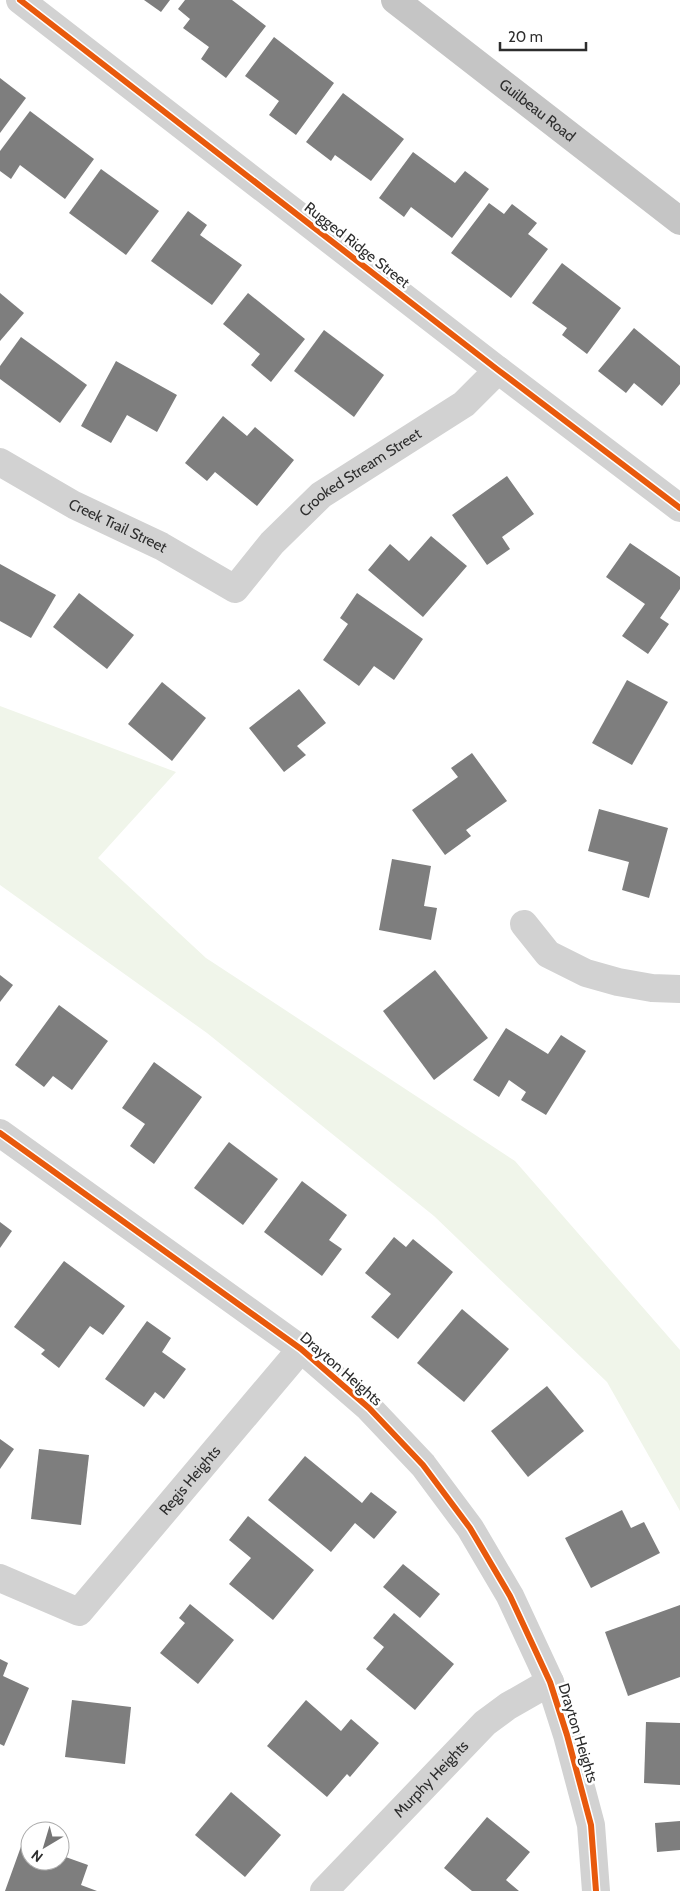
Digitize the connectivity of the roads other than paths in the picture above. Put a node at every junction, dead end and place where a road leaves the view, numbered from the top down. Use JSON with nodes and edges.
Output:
{"nodes":[{"id":1,"x":20,"y":0,"type":"edge"},
{"id":2,"x":395,"y":0,"type":"edge"},
{"id":3,"x":680,"y":221,"type":"edge"},
{"id":4,"x":498,"y":370,"type":"junction"},
{"id":5,"x":0,"y":462,"type":"edge"},
{"id":6,"x":680,"y":508,"type":"edge"},
{"id":7,"x":235,"y":589,"type":"joint"},
{"id":8,"x":524,"y":924,"type":"dead end"},
{"id":9,"x":680,"y":989,"type":"edge"},
{"id":10,"x":0,"y":1134,"type":"edge"},
{"id":11,"x":300,"y":1349,"type":"junction"},
{"id":12,"x":0,"y":1578,"type":"edge"},
{"id":13,"x":550,"y":1682,"type":"junction"},
{"id":14,"x":324,"y":1891,"type":"edge"},
{"id":15,"x":596,"y":1891,"type":"edge"}],
"edges":[{"from":1,"to":4,"type":"street","name":"Rugged Ridge Street"},
{"from":2,"to":3,"type":"main road","name":"Guilbeau Road"},
{"from":4,"to":6,"type":"street","name":"Rugged Ridge Street"},
{"from":4,"to":7,"type":"street","name":"Crooked Stream Street"},
{"from":5,"to":7,"type":"street","name":"Creek Trail Street"},
{"from":8,"to":9,"type":"street"},
{"from":10,"to":11,"type":"street","name":"Drayton Heights"},
{"from":11,"to":12,"type":"street","name":"Regis Heights"},
{"from":11,"to":13,"type":"street","name":"Drayton Heights"},
{"from":13,"to":14,"type":"street","name":"Murphy Heights"},
{"from":13,"to":15,"type":"street","name":"Drayton Heights"}]}
